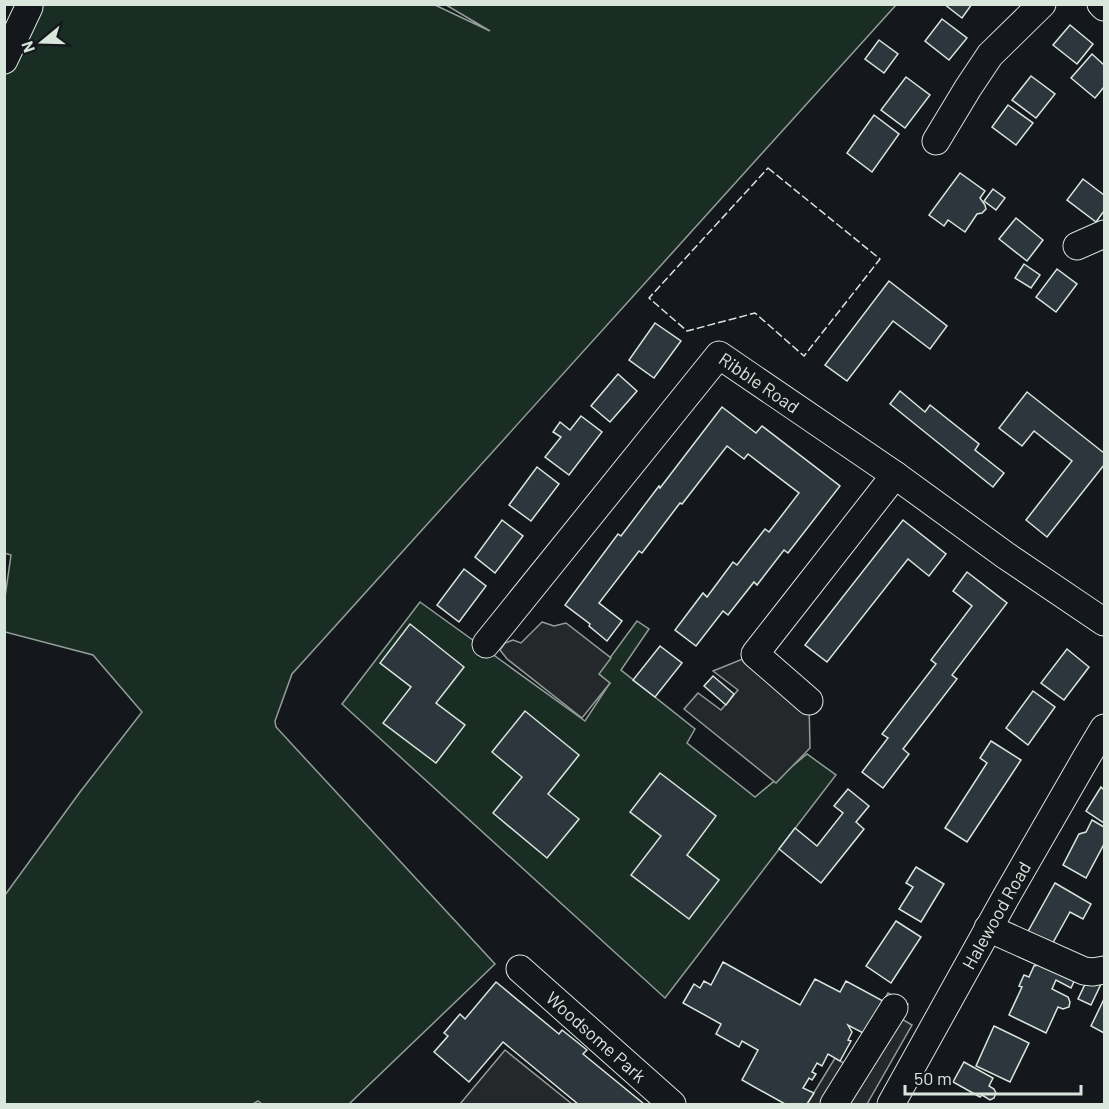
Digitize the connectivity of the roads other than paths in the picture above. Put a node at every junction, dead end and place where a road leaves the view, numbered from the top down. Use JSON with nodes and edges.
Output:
{"nodes":[{"id":1,"x":1042,"y":4,"type":"edge"},
{"id":2,"x":29,"y":7,"type":"dead end"},
{"id":3,"x":4,"y":60,"type":"edge"},
{"id":4,"x":936,"y":141,"type":"dead end"},
{"id":5,"x":1104,"y":234,"type":"edge"},
{"id":6,"x":1077,"y":246,"type":"dead end"},
{"id":7,"x":895,"y":475,"type":"junction"},
{"id":8,"x":1104,"y":622,"type":"edge"},
{"id":9,"x":486,"y":644,"type":"dead end"},
{"id":10,"x":809,"y":701,"type":"dead end"},
{"id":11,"x":1104,"y":728,"type":"edge"},
{"id":12,"x":1095,"y":763,"type":"edge"},
{"id":13,"x":988,"y":928,"type":"junction"},
{"id":14,"x":520,"y":969,"type":"dead end"},
{"id":15,"x":1104,"y":970,"type":"edge"},
{"id":16,"x":894,"y":1008,"type":"dead end"},
{"id":17,"x":874,"y":1041,"type":"junction"},
{"id":18,"x":913,"y":1062,"type":"junction"},
{"id":19,"x":672,"y":1104,"type":"edge"},
{"id":20,"x":834,"y":1104,"type":"edge"},
{"id":21,"x":891,"y":1104,"type":"edge"}],
"edges":[{"from":1,"to":4,"type":"street"},
{"from":2,"to":3,"type":"street"},
{"from":5,"to":6,"type":"street"},
{"from":7,"to":8,"type":"street","name":"Ribble Road"},
{"from":7,"to":9,"type":"street","name":"Ribble Road"},
{"from":7,"to":10,"type":"street"},
{"from":11,"to":12,"type":"street","name":"Halewood Road"},
{"from":12,"to":13,"type":"street","name":"Halewood Road"},
{"from":13,"to":15,"type":"street"},
{"from":13,"to":18,"type":"street","name":"Halewood Road"},
{"from":14,"to":19,"type":"street","name":"Woodsome Park"},
{"from":16,"to":17,"type":"street"},
{"from":17,"to":18,"type":"street"},
{"from":17,"to":20,"type":"street"},
{"from":18,"to":21,"type":"street","name":"Halewood Road"}]}
